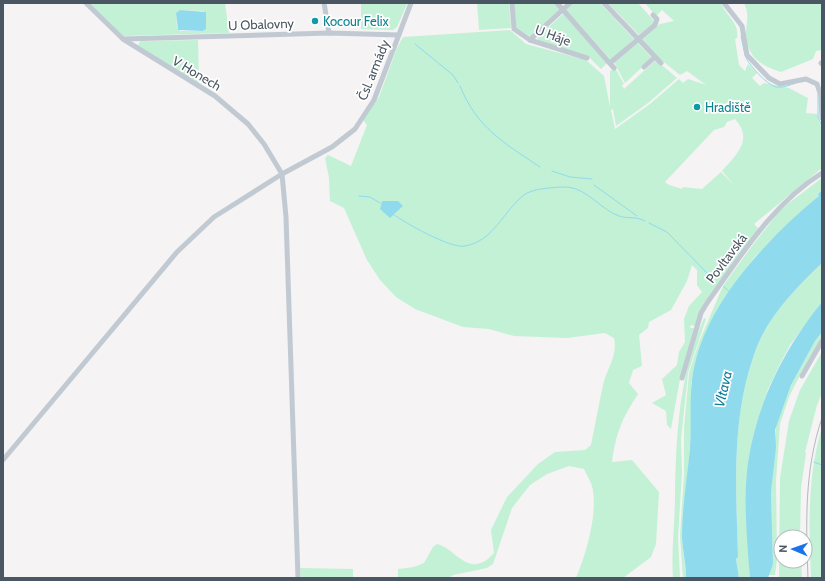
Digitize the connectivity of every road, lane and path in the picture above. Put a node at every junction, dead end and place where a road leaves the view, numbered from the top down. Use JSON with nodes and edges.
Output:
{"nodes":[{"id":1,"x":86,"y":3,"type":"edge"},
{"id":2,"x":324,"y":3,"type":"edge"},
{"id":3,"x":411,"y":3,"type":"edge"},
{"id":4,"x":512,"y":3,"type":"edge"},
{"id":5,"x":557,"y":3,"type":"edge"},
{"id":6,"x":570,"y":3,"type":"edge"},
{"id":7,"x":604,"y":3,"type":"edge"},
{"id":8,"x":724,"y":3,"type":"edge"},
{"id":9,"x":563,"y":10,"type":"junction"},
{"id":10,"x":653,"y":16,"type":"dead end"},
{"id":11,"x":329,"y":33,"type":"junction"},
{"id":12,"x":399,"y":35,"type":"junction"},
{"id":13,"x":123,"y":39,"type":"junction"},
{"id":14,"x":637,"y":39,"type":"junction"},
{"id":15,"x":530,"y":40,"type":"junction"},
{"id":16,"x":655,"y":57,"type":"junction"},
{"id":17,"x":587,"y":58,"type":"dead end"},
{"id":18,"x":610,"y":63,"type":"junction"},
{"id":19,"x":661,"y":63,"type":"dead end"},
{"id":20,"x":644,"y":67,"type":"dead end"},
{"id":21,"x":614,"y":68,"type":"dead end"},
{"id":22,"x":822,"y":79,"type":"edge"},
{"id":23,"x":817,"y":84,"type":"junction"},
{"id":24,"x":822,"y":118,"type":"edge"},
{"id":25,"x":822,"y":173,"type":"edge"},
{"id":26,"x":282,"y":174,"type":"junction"},
{"id":27,"x":822,"y":341,"type":"edge"},
{"id":28,"x":802,"y":376,"type":"dead end"},
{"id":29,"x":682,"y":378,"type":"dead end"},
{"id":30,"x":3,"y":460,"type":"edge"},
{"id":31,"x":298,"y":578,"type":"edge"}],
"edges":[{"from":1,"to":13,"type":"street","name":"V Honech"},
{"from":2,"to":11,"type":"street"},
{"from":3,"to":12,"type":"street","name":"Čsl. armády"},
{"from":4,"to":15,"type":"street","name":"U Háje"},
{"from":5,"to":9,"type":"street"},
{"from":6,"to":9,"type":"street"},
{"from":7,"to":14,"type":"street"},
{"from":8,"to":23,"type":"street"},
{"from":9,"to":15,"type":"street"},
{"from":9,"to":18,"type":"street"},
{"from":10,"to":14,"type":"street"},
{"from":11,"to":12,"type":"street","name":"U Obalovny"},
{"from":11,"to":13,"type":"street","name":"U Obalovny"},
{"from":12,"to":26,"type":"street","name":"Čsl. armády"},
{"from":13,"to":26,"type":"street","name":"V Honech"},
{"from":14,"to":16,"type":"street"},
{"from":14,"to":18,"type":"street"},
{"from":15,"to":17,"type":"street","name":"U Háje"},
{"from":16,"to":19,"type":"street"},
{"from":16,"to":20,"type":"street"},
{"from":18,"to":21,"type":"street"},
{"from":22,"to":23,"type":"street"},
{"from":23,"to":24,"type":"street"},
{"from":25,"to":29,"type":"street","name":"Povltavská"},
{"from":26,"to":30,"type":"street","name":"Čsl. armády"},
{"from":26,"to":31,"type":"street"},
{"from":27,"to":28,"type":"street"}]}
